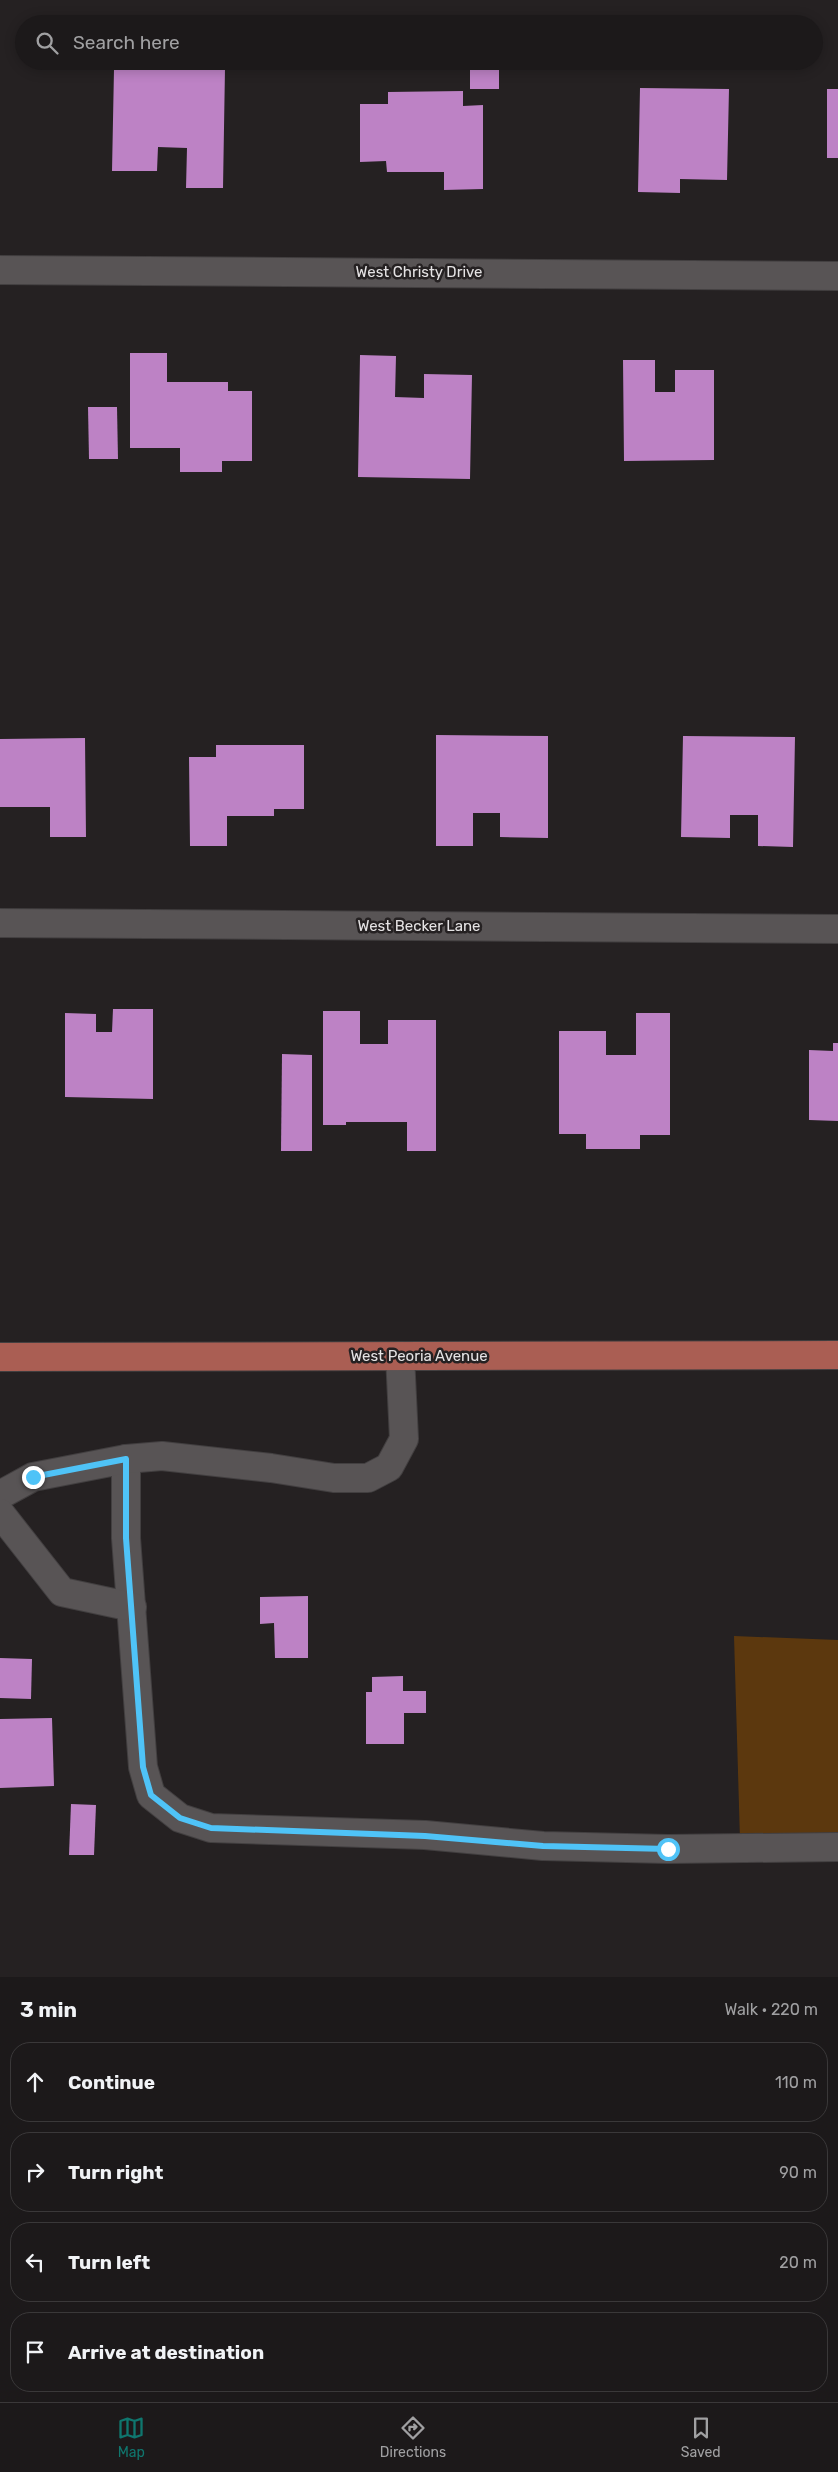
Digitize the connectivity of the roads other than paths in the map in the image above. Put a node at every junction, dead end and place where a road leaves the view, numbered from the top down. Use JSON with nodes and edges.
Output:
{"nodes":[{"id":1,"x":0,"y":270,"type":"edge"},
{"id":2,"x":838,"y":276,"type":"edge"},
{"id":3,"x":0,"y":923,"type":"edge"},
{"id":4,"x":838,"y":929,"type":"edge"},
{"id":5,"x":838,"y":1355,"type":"edge"},
{"id":6,"x":400,"y":1356,"type":"junction"},
{"id":7,"x":0,"y":1357,"type":"edge"},
{"id":8,"x":126,"y":1459,"type":"junction"},
{"id":9,"x":0,"y":1496,"type":"edge"},
{"id":10,"x":0,"y":1513,"type":"edge"},
{"id":11,"x":132,"y":1608,"type":"junction"},
{"id":12,"x":838,"y":1847,"type":"edge"}],
"edges":[{"from":1,"to":2,"type":"street","name":"West Christy Drive"},
{"from":3,"to":4,"type":"street","name":"West Becker Lane"},
{"from":5,"to":6,"type":"main road","name":"West Peoria Avenue"},
{"from":6,"to":7,"type":"main road","name":"West Peoria Avenue"},
{"from":6,"to":8,"type":"street"},
{"from":8,"to":9,"type":"street"},
{"from":8,"to":11,"type":"street"},
{"from":10,"to":11,"type":"street"},
{"from":11,"to":12,"type":"street"}]}
